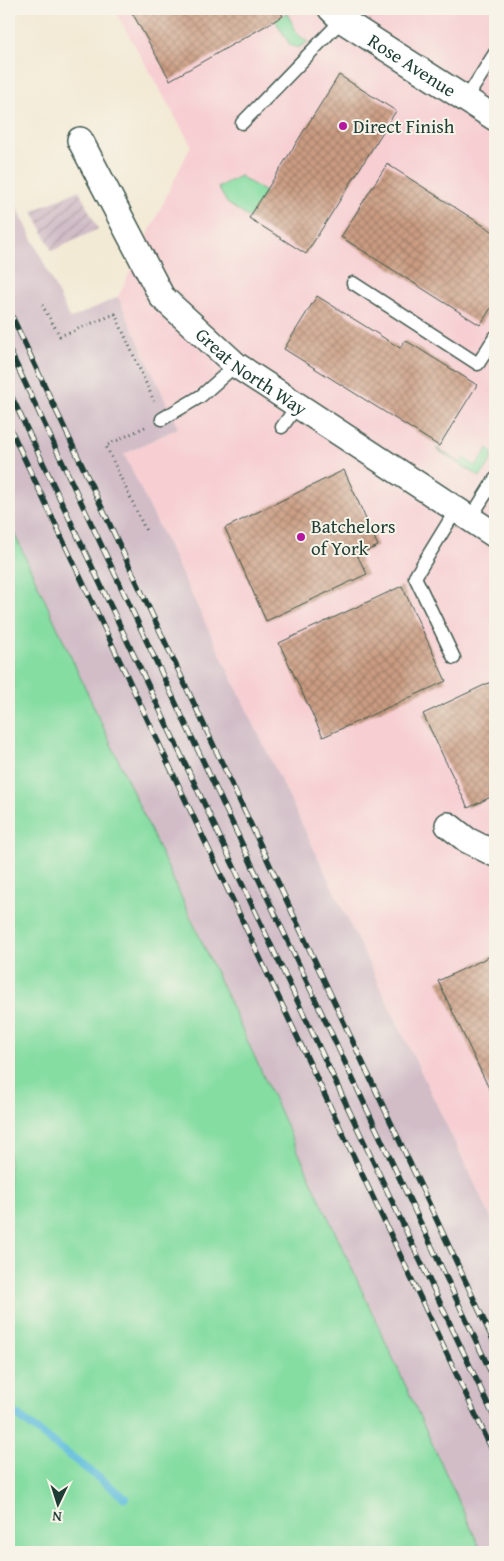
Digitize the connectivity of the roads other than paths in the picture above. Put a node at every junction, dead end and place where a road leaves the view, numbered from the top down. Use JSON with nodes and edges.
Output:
{"nodes":[{"id":1,"x":337,"y":14,"type":"edge"},
{"id":2,"x":495,"y":53,"type":"edge"},
{"id":3,"x":466,"y":99,"type":"junction"},
{"id":4,"x":495,"y":118,"type":"edge"},
{"id":5,"x":242,"y":123,"type":"dead end"},
{"id":6,"x":80,"y":140,"type":"dead end"},
{"id":7,"x":353,"y":283,"type":"dead end"},
{"id":8,"x":495,"y":337,"type":"edge"},
{"id":9,"x":236,"y":366,"type":"junction"},
{"id":10,"x":297,"y":406,"type":"junction"},
{"id":11,"x":162,"y":419,"type":"road end"},
{"id":12,"x":282,"y":427,"type":"dead end"},
{"id":13,"x":495,"y":479,"type":"edge"},
{"id":14,"x":463,"y":514,"type":"junction"},
{"id":15,"x":495,"y":535,"type":"edge"},
{"id":16,"x":454,"y":658,"type":"dead end"},
{"id":17,"x":448,"y":825,"type":"dead end"},
{"id":18,"x":495,"y":854,"type":"edge"}],
"edges":[{"from":1,"to":3,"type":"street","name":"Rose Avenue"},
{"from":1,"to":5,"type":"lane"},
{"from":2,"to":3,"type":"lane"},
{"from":3,"to":4,"type":"street","name":"Rose Avenue"},
{"from":6,"to":9,"type":"street","name":"Great North Way"},
{"from":7,"to":8,"type":"lane"},
{"from":9,"to":10,"type":"street","name":"Great North Way"},
{"from":9,"to":11,"type":"lane"},
{"from":10,"to":12,"type":"lane"},
{"from":10,"to":14,"type":"street","name":"Great North Way"},
{"from":13,"to":14,"type":"lane"},
{"from":14,"to":15,"type":"street","name":"Great North Way"},
{"from":14,"to":16,"type":"lane"},
{"from":17,"to":18,"type":"street"}]}
